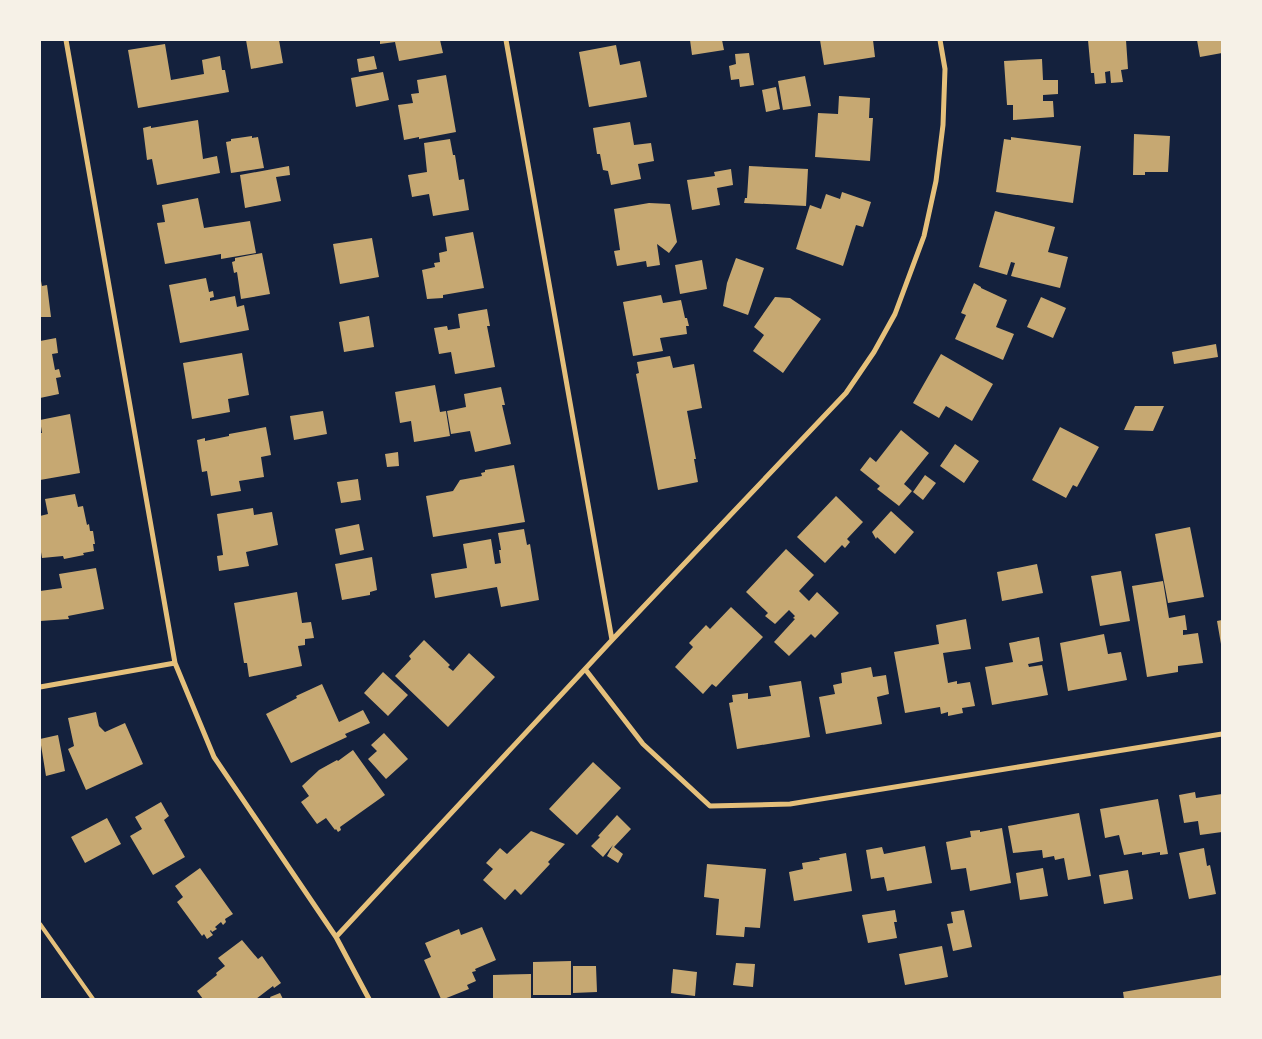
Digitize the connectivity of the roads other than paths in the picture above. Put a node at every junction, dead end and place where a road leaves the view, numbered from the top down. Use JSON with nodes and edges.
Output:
{"nodes":[{"id":1,"x":66,"y":40,"type":"edge"},
{"id":2,"x":506,"y":40,"type":"edge"},
{"id":3,"x":940,"y":40,"type":"edge"},
{"id":4,"x":612,"y":640,"type":"junction"},
{"id":5,"x":175,"y":663,"type":"junction"},
{"id":6,"x":585,"y":670,"type":"junction"},
{"id":7,"x":40,"y":687,"type":"edge"},
{"id":8,"x":1222,"y":734,"type":"edge"},
{"id":9,"x":40,"y":924,"type":"edge"},
{"id":10,"x":336,"y":937,"type":"junction"},
{"id":11,"x":93,"y":999,"type":"edge"},
{"id":12,"x":368,"y":999,"type":"edge"}],
"edges":[{"from":1,"to":5,"type":"street"},
{"from":2,"to":4,"type":"street"},
{"from":3,"to":4,"type":"street"},
{"from":4,"to":6,"type":"street"},
{"from":5,"to":7,"type":"street"},
{"from":5,"to":10,"type":"street"},
{"from":6,"to":8,"type":"street"},
{"from":6,"to":10,"type":"street"},
{"from":9,"to":11,"type":"lane"},
{"from":10,"to":12,"type":"street"}]}
